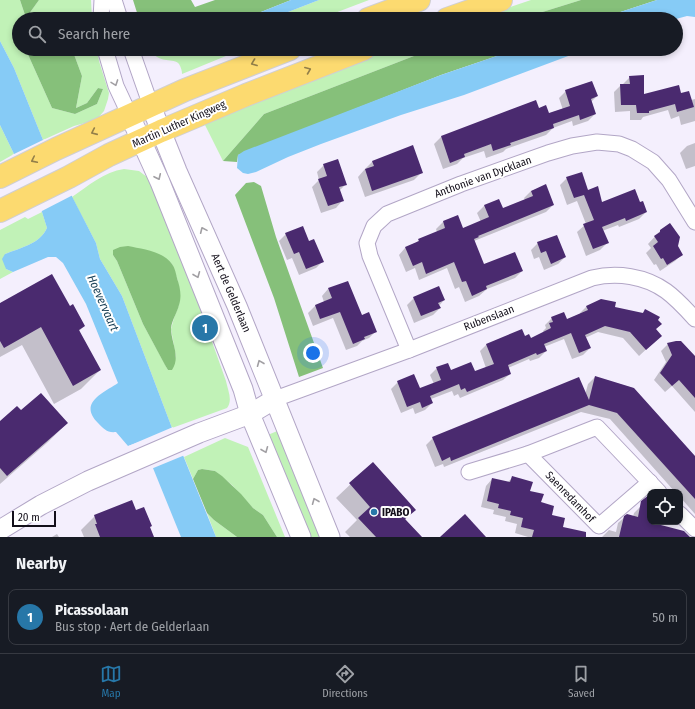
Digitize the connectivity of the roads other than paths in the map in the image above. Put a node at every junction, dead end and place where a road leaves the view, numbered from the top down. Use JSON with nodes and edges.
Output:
{"nodes":[{"id":1,"x":102,"y":0,"type":"edge"},
{"id":2,"x":114,"y":0,"type":"edge"},
{"id":3,"x":419,"y":0,"type":"edge"},
{"id":4,"x":501,"y":0,"type":"edge"},
{"id":5,"x":101,"y":12,"type":"edge"},
{"id":6,"x":118,"y":12,"type":"edge"},
{"id":7,"x":387,"y":12,"type":"edge"},
{"id":8,"x":467,"y":12,"type":"edge"},
{"id":9,"x":106,"y":56,"type":"edge"},
{"id":10,"x":133,"y":56,"type":"edge"},
{"id":11,"x":272,"y":56,"type":"edge"},
{"id":12,"x":346,"y":56,"type":"edge"},
{"id":13,"x":151,"y":106,"type":"junction"},
{"id":14,"x":130,"y":116,"type":"junction"},
{"id":15,"x":161,"y":131,"type":"junction"},
{"id":16,"x":141,"y":141,"type":"junction"},
{"id":17,"x":6,"y":173,"type":"edge"},
{"id":18,"x":0,"y":211,"type":"edge"},
{"id":19,"x":695,"y":222,"type":"edge"},
{"id":20,"x":695,"y":319,"type":"edge"},
{"id":21,"x":409,"y":350,"type":"junction"},
{"id":22,"x":275,"y":399,"type":"junction"},
{"id":23,"x":250,"y":414,"type":"junction"},
{"id":24,"x":528,"y":454,"type":"junction"},
{"id":25,"x":470,"y":472,"type":"dead end"},
{"id":26,"x":655,"y":487,"type":"edge"},
{"id":27,"x":683,"y":517,"type":"edge"},
{"id":28,"x":695,"y":529,"type":"edge"},
{"id":29,"x":0,"y":530,"type":"edge"},
{"id":30,"x":301,"y":537,"type":"edge"},
{"id":31,"x":330,"y":537,"type":"edge"}],
"edges":[{"from":1,"to":5,"type":"street"},
{"from":2,"to":6,"type":"street"},
{"from":3,"to":7,"type":"highway"},
{"from":4,"to":8,"type":"highway"},
{"from":9,"to":14,"type":"street","one_way":true},
{"from":10,"to":13,"type":"street","name":"Aert de Gelderlaan"},
{"from":11,"to":13,"type":"highway","one_way":true},
{"from":15,"to":12,"type":"highway","name":"Martin Luther Kingweg","one_way":true},
{"from":13,"to":14,"type":"highway"},
{"from":13,"to":15,"type":"street","name":"Aert de Gelderlaan"},
{"from":14,"to":16,"type":"street"},
{"from":14,"to":17,"type":"highway","one_way":true},
{"from":15,"to":16,"type":"highway","name":"Martin Luther Kingweg"},
{"from":22,"to":15,"type":"street","name":"Aert de Gelderlaan","one_way":true},
{"from":16,"to":18,"type":"highway","name":"Martin Luther Kingweg"},
{"from":16,"to":23,"type":"street","one_way":true},
{"from":19,"to":21,"type":"street","name":"Anthonie van Dycklaan"},
{"from":20,"to":21,"type":"street","name":"Rubenslaan"},
{"from":21,"to":22,"type":"street","name":"Rubenslaan"},
{"from":22,"to":23,"type":"street"},
{"from":31,"to":22,"type":"street","name":"Aert de Gelderlaan","one_way":true},
{"from":23,"to":29,"type":"street"},
{"from":23,"to":30,"type":"street","one_way":true},
{"from":24,"to":25,"type":"street","name":"Saenredamhof"},
{"from":24,"to":26,"type":"street","name":"Saenredamhof"},
{"from":24,"to":26,"type":"street","name":"Saenredamhof"},
{"from":27,"to":28,"type":"street"}]}
